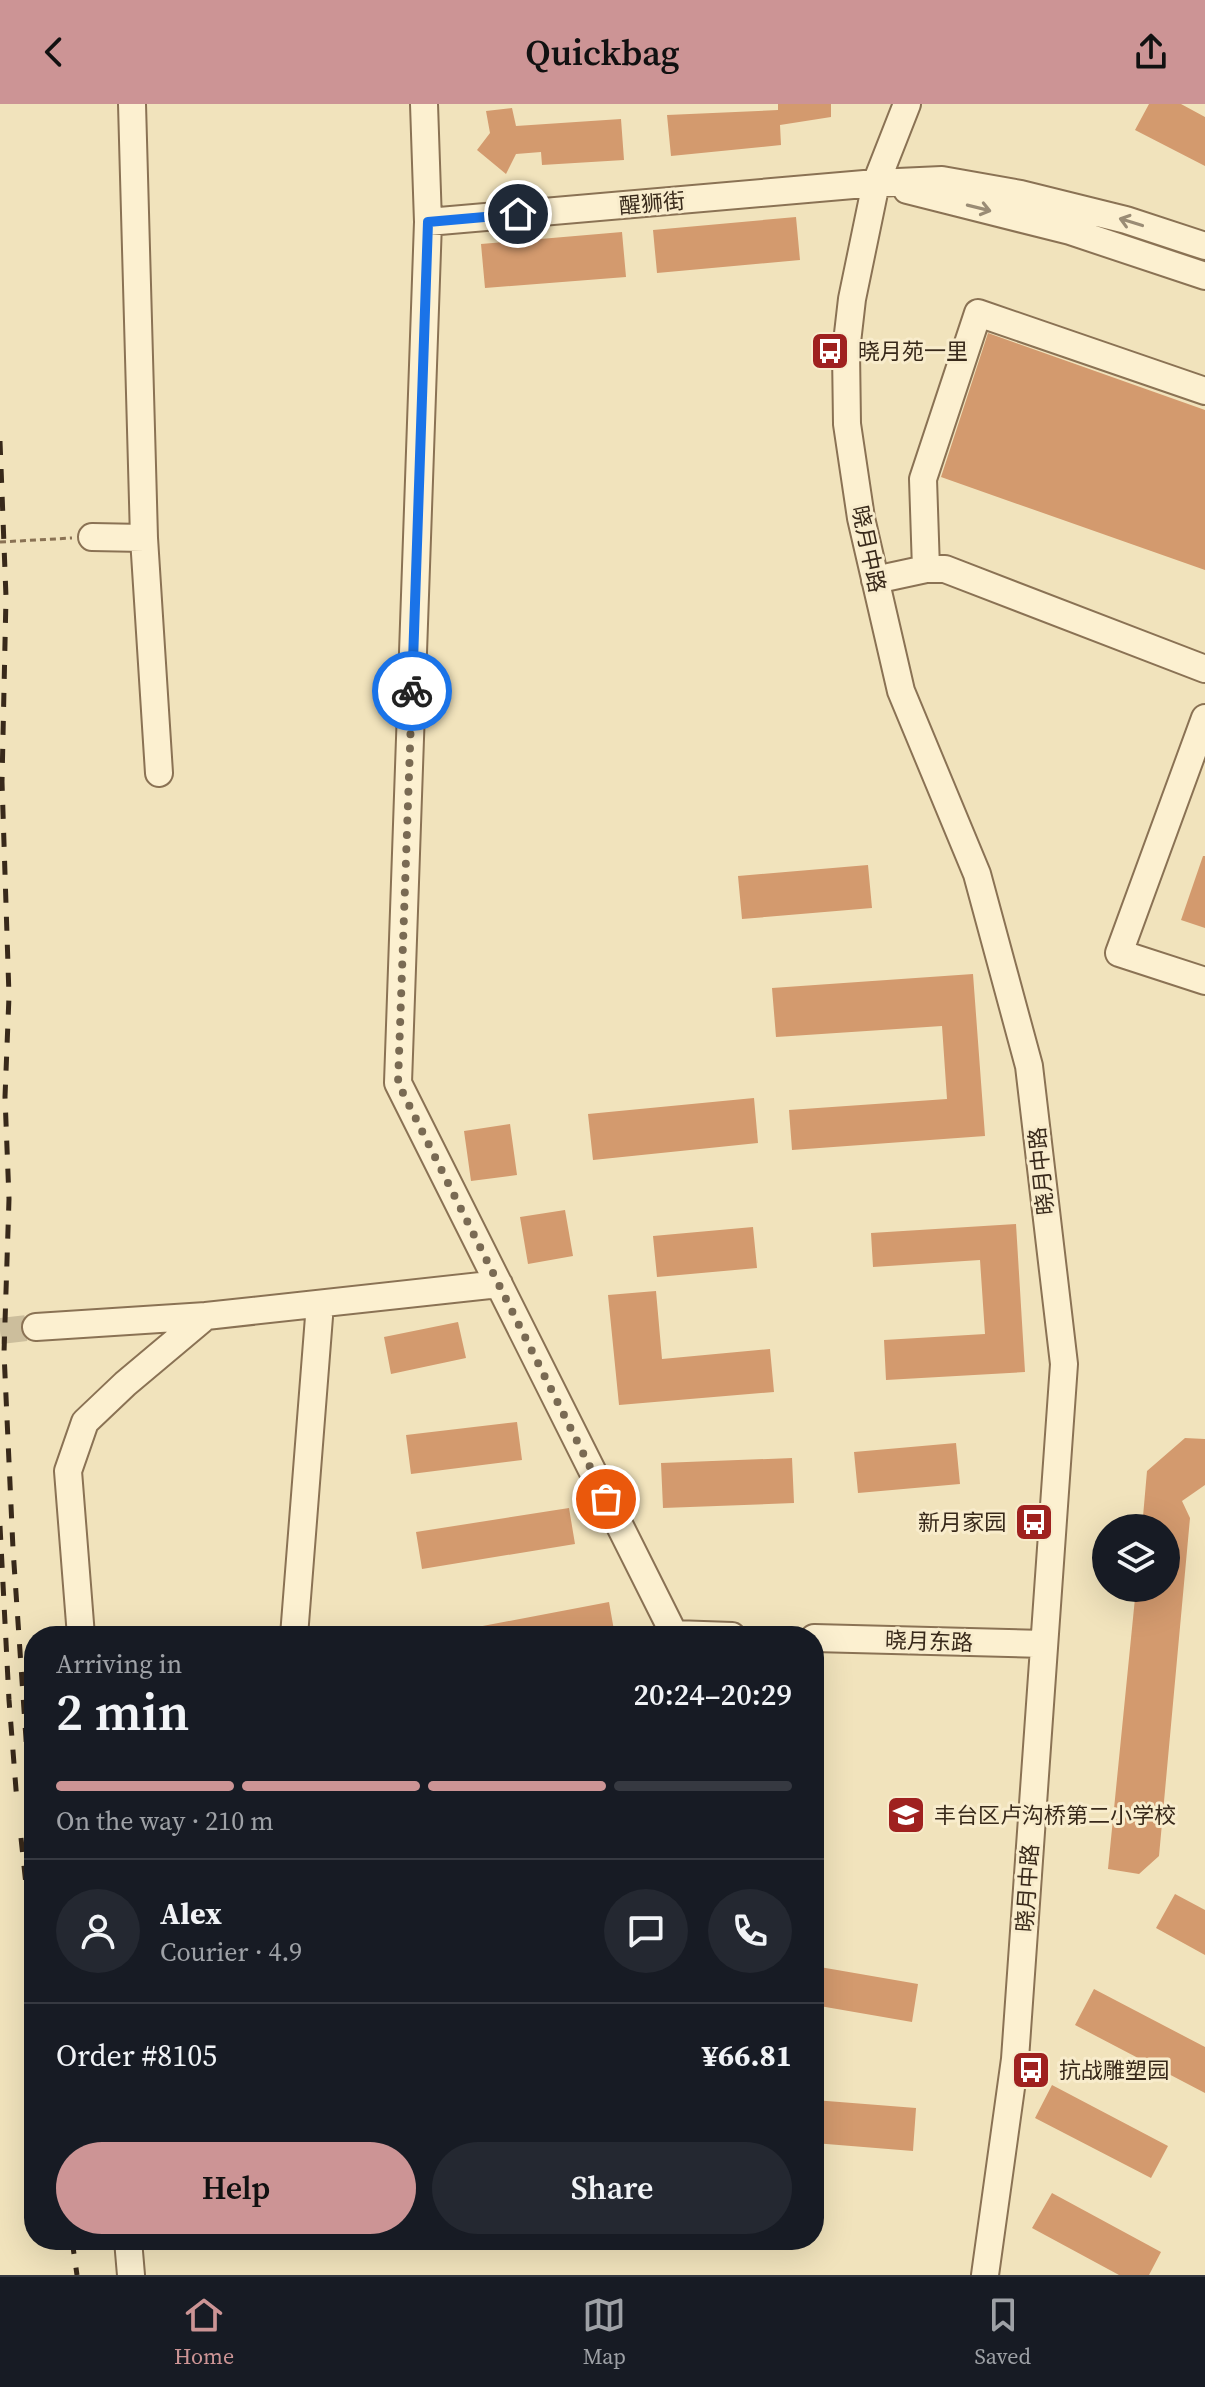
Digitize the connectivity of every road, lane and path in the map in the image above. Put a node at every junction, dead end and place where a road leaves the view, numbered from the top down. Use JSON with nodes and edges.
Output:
{"nodes":[{"id":1,"x":132,"y":104,"type":"edge"},
{"id":2,"x":424,"y":104,"type":"edge"},
{"id":3,"x":907,"y":104,"type":"edge"},
{"id":4,"x":876,"y":183,"type":"junction"},
{"id":5,"x":428,"y":222,"type":"junction"},
{"id":6,"x":1205,"y":246,"type":"edge"},
{"id":7,"x":1205,"y":276,"type":"edge"},
{"id":8,"x":1205,"y":391,"type":"edge"},
{"id":9,"x":92,"y":537,"type":"joint"},
{"id":10,"x":144,"y":538,"type":"junction"},
{"id":11,"x":0,"y":542,"type":"edge"},
{"id":12,"x":926,"y":569,"type":"junction"},
{"id":13,"x":875,"y":580,"type":"junction"},
{"id":14,"x":1205,"y":669,"type":"edge"},
{"id":15,"x":1205,"y":718,"type":"edge"},
{"id":16,"x":159,"y":773,"type":"dead end"},
{"id":17,"x":1205,"y":981,"type":"edge"},
{"id":18,"x":499,"y":1284,"type":"junction"},
{"id":19,"x":320,"y":1304,"type":"junction"},
{"id":20,"x":206,"y":1316,"type":"junction"},
{"id":21,"x":36,"y":1327,"type":"tunnel mouth"},
{"id":22,"x":80,"y":1626,"type":"edge"},
{"id":23,"x":295,"y":1626,"type":"edge"},
{"id":24,"x":670,"y":1626,"type":"edge"},
{"id":25,"x":824,"y":1638,"type":"edge"},
{"id":26,"x":1044,"y":1644,"type":"junction"},
{"id":27,"x":129,"y":2250,"type":"edge"},
{"id":28,"x":987,"y":2273,"type":"edge"},
{"id":29,"x":131,"y":2275,"type":"edge"}],
"edges":[{"from":1,"to":10,"type":"street"},
{"from":2,"to":5,"type":"street"},
{"from":3,"to":4,"type":"street","name":"晓月中路"},
{"from":4,"to":5,"type":"street","name":"醒狮街"},
{"from":6,"to":4,"type":"street","name":"醒狮街","one_way":true},
{"from":4,"to":7,"type":"street","name":"醒狮街","one_way":true},
{"from":4,"to":13,"type":"street","name":"晓月中路"},
{"from":5,"to":18,"type":"street"},
{"from":8,"to":12,"type":"street"},
{"from":9,"to":10,"type":"street"},
{"from":9,"to":11,"type":"path"},
{"from":10,"to":16,"type":"street"},
{"from":12,"to":13,"type":"street"},
{"from":12,"to":14,"type":"street"},
{"from":13,"to":26,"type":"street","name":"晓月中路"},
{"from":15,"to":17,"type":"street"},
{"from":18,"to":19,"type":"street"},
{"from":18,"to":24,"type":"street"},
{"from":19,"to":20,"type":"street"},
{"from":19,"to":23,"type":"street"},
{"from":20,"to":21,"type":"street"},
{"from":20,"to":22,"type":"street"},
{"from":25,"to":26,"type":"street","name":"晓月东路"},
{"from":26,"to":28,"type":"street","name":"晓月中路"},
{"from":27,"to":29,"type":"street"}]}
